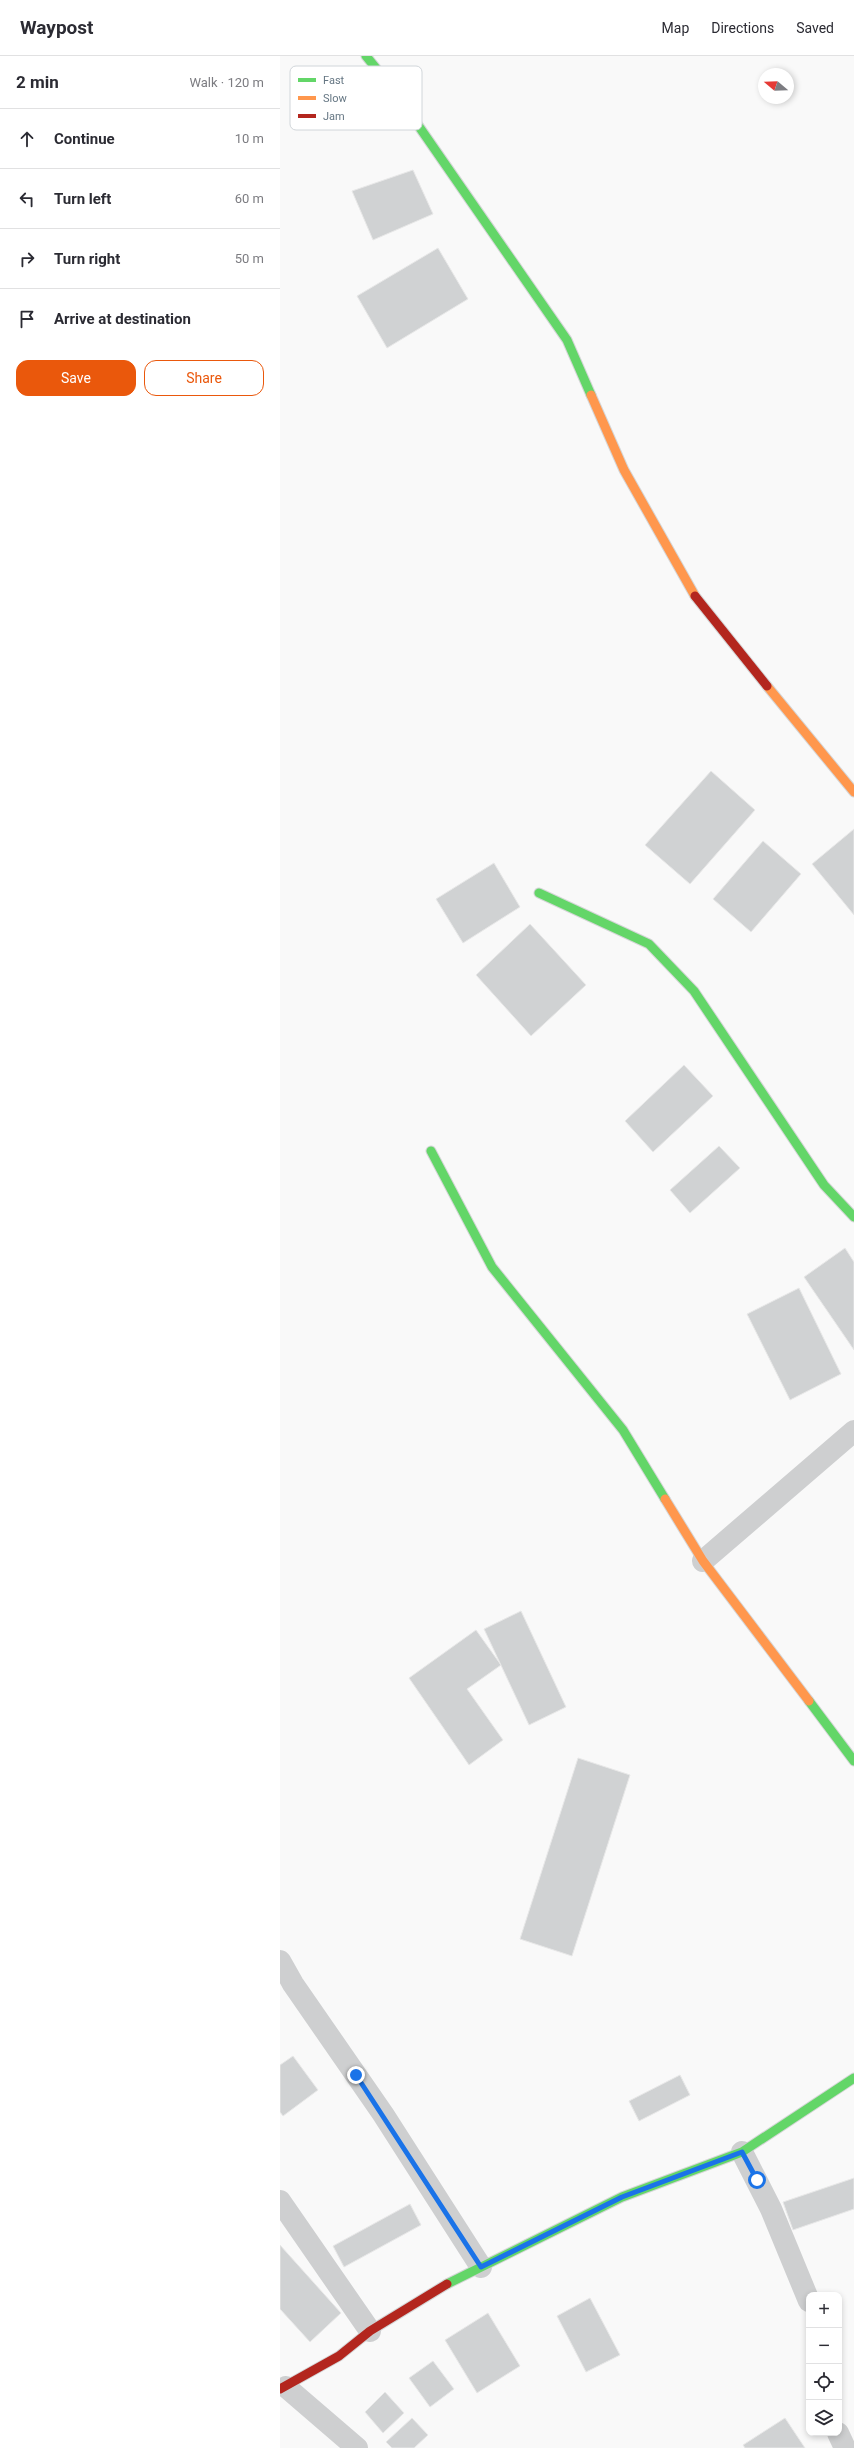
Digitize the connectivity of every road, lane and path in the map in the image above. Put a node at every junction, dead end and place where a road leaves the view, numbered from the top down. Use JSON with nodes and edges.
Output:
{"nodes":[{"id":1,"x":366,"y":56,"type":"edge"},
{"id":2,"x":374,"y":66,"type":"edge"},
{"id":3,"x":421,"y":130,"type":"edge"},
{"id":4,"x":854,"y":792,"type":"edge"},
{"id":5,"x":539,"y":893,"type":"dead end"},
{"id":6,"x":431,"y":1151,"type":"dead end"},
{"id":7,"x":854,"y":1217,"type":"edge"},
{"id":8,"x":854,"y":1431,"type":"edge"},
{"id":9,"x":703,"y":1561,"type":"junction"},
{"id":10,"x":854,"y":1760,"type":"edge"},
{"id":11,"x":280,"y":1961,"type":"edge"},
{"id":12,"x":854,"y":2078,"type":"edge"},
{"id":13,"x":742,"y":2152,"type":"junction"},
{"id":14,"x":280,"y":2201,"type":"edge"},
{"id":15,"x":481,"y":2267,"type":"junction"},
{"id":16,"x":806,"y":2294,"type":"edge"},
{"id":17,"x":370,"y":2331,"type":"junction"},
{"id":18,"x":283,"y":2388,"type":"edge"},
{"id":19,"x":839,"y":2436,"type":"edge"},
{"id":20,"x":357,"y":2448,"type":"edge"},
{"id":21,"x":845,"y":2448,"type":"edge"}],
"edges":[{"from":1,"to":2,"type":"street"},
{"from":3,"to":4,"type":"street"},
{"from":5,"to":7,"type":"street"},
{"from":6,"to":9,"type":"street"},
{"from":8,"to":9,"type":"street"},
{"from":9,"to":10,"type":"street"},
{"from":11,"to":15,"type":"street"},
{"from":12,"to":13,"type":"street"},
{"from":13,"to":15,"type":"street"},
{"from":13,"to":16,"type":"street"},
{"from":14,"to":17,"type":"street"},
{"from":15,"to":17,"type":"street"},
{"from":17,"to":18,"type":"street"},
{"from":18,"to":20,"type":"street"},
{"from":19,"to":21,"type":"street"}]}
